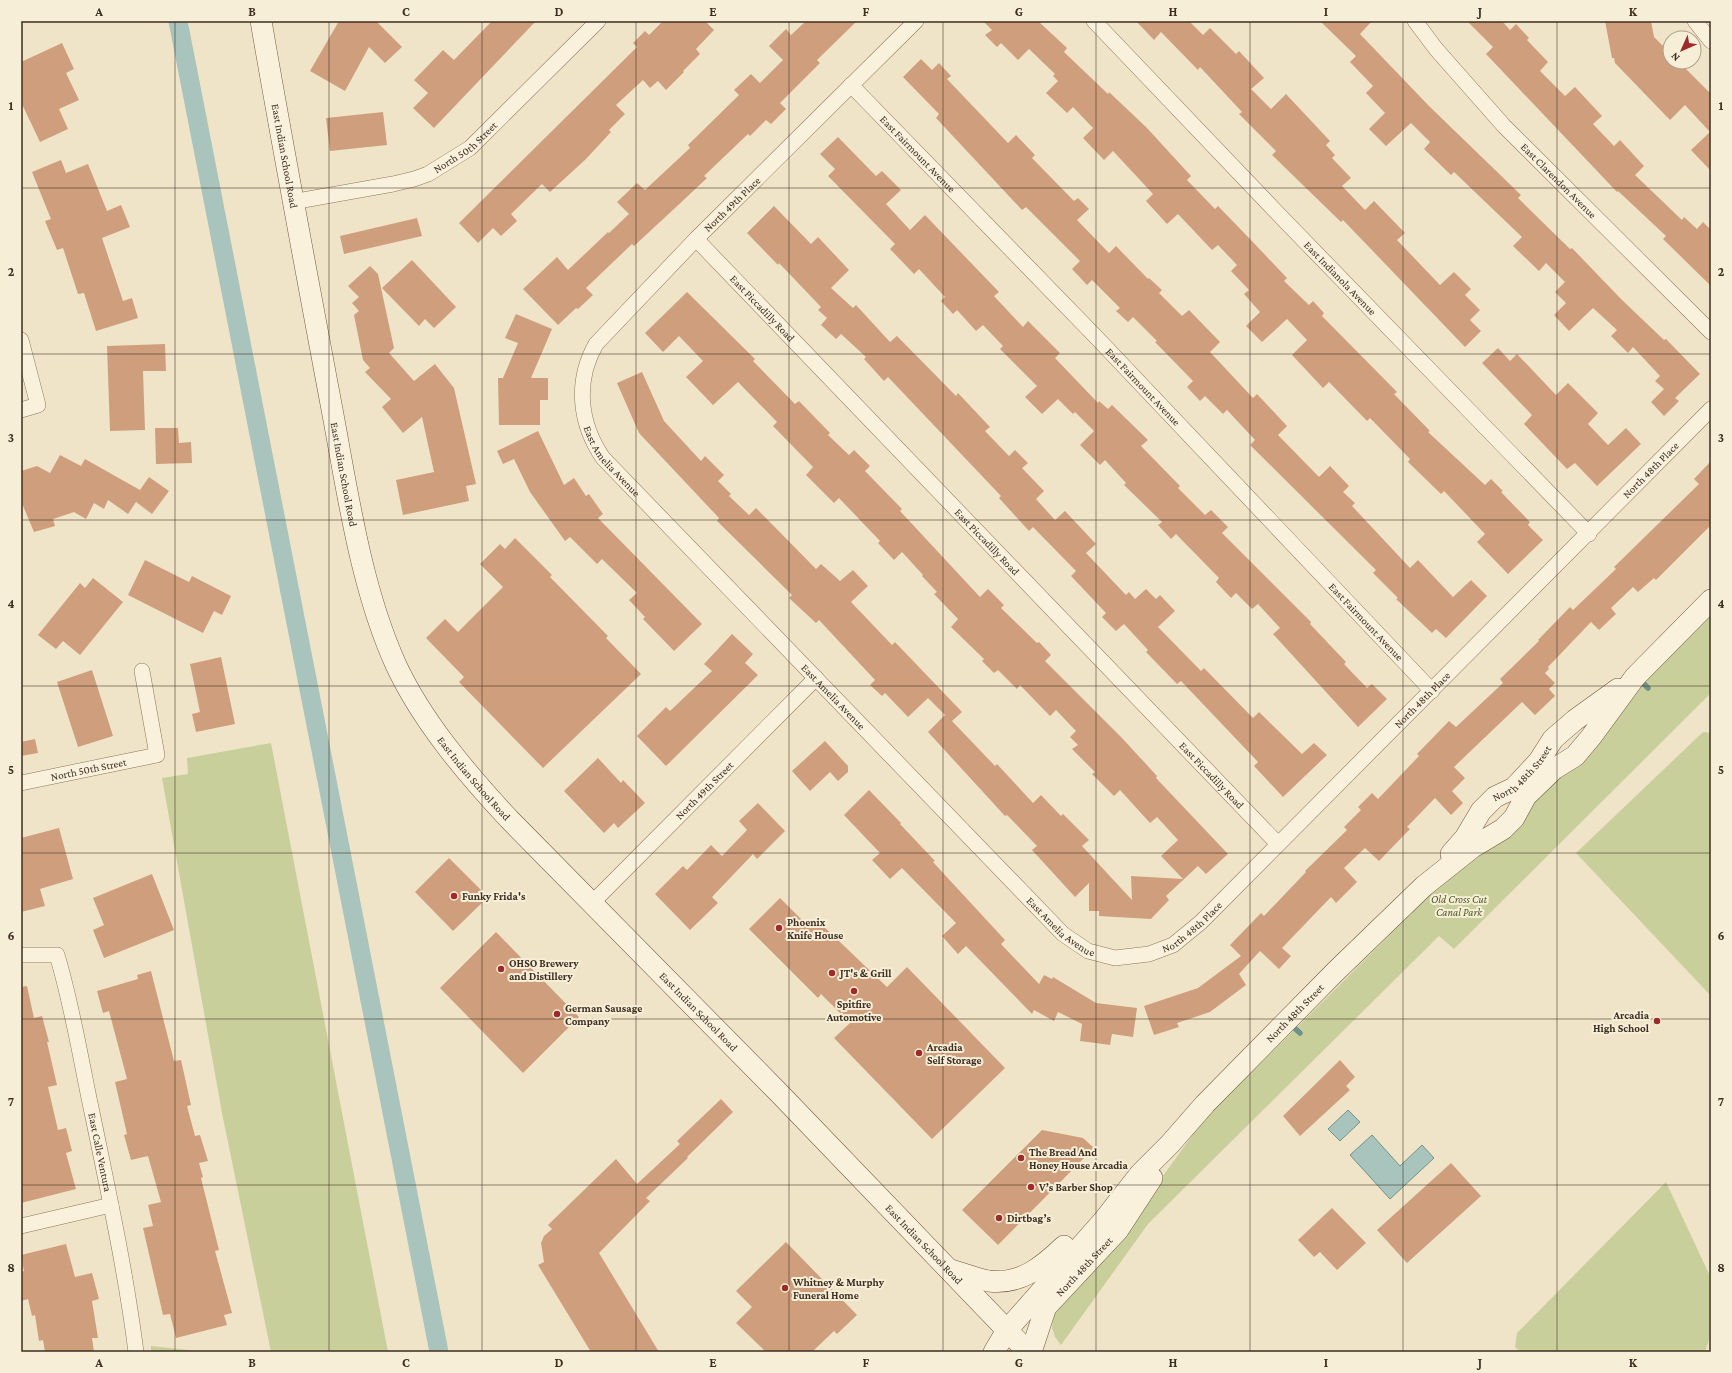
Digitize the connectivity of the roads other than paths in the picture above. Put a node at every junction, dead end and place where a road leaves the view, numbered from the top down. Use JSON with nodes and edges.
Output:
{"nodes":[{"id":1,"x":261,"y":21,"type":"edge"},
{"id":2,"x":598,"y":21,"type":"edge"},
{"id":3,"x":916,"y":21,"type":"edge"},
{"id":4,"x":1094,"y":21,"type":"edge"},
{"id":5,"x":1415,"y":21,"type":"edge"},
{"id":6,"x":1695,"y":21,"type":"edge"},
{"id":7,"x":1711,"y":41,"type":"edge"},
{"id":8,"x":851,"y":85,"type":"junction"},
{"id":9,"x":292,"y":202,"type":"junction"},
{"id":10,"x":696,"y":239,"type":"junction"},
{"id":11,"x":1711,"y":332,"type":"edge"},
{"id":12,"x":21,"y":340,"type":"edge"},
{"id":13,"x":581,"y":406,"type":"joint"},
{"id":14,"x":1711,"y":409,"type":"edge"},
{"id":15,"x":21,"y":410,"type":"edge"},
{"id":16,"x":1589,"y":534,"type":"junction"},
{"id":17,"x":1711,"y":600,"type":"edge"},
{"id":18,"x":142,"y":671,"type":"dead end"},
{"id":19,"x":1635,"y":677,"type":"junction"},
{"id":20,"x":816,"y":678,"type":"junction"},
{"id":21,"x":1432,"y":691,"type":"junction"},
{"id":22,"x":21,"y":783,"type":"edge"},
{"id":23,"x":1278,"y":844,"type":"junction"},
{"id":24,"x":1424,"y":886,"type":"junction"},
{"id":25,"x":592,"y":903,"type":"junction"},
{"id":26,"x":21,"y":955,"type":"edge"},
{"id":27,"x":1115,"y":958,"type":"joint"},
{"id":28,"x":1170,"y":1144,"type":"junction"},
{"id":29,"x":1140,"y":1174,"type":"junction"},
{"id":30,"x":111,"y":1204,"type":"junction"},
{"id":31,"x":21,"y":1226,"type":"edge"},
{"id":32,"x":949,"y":1269,"type":"junction"},
{"id":33,"x":1007,"y":1330,"type":"junction"},
{"id":34,"x":136,"y":1352,"type":"edge"},
{"id":35,"x":994,"y":1352,"type":"edge"},
{"id":36,"x":1028,"y":1352,"type":"edge"},
{"id":37,"x":1031,"y":1352,"type":"edge"}],
"edges":[{"from":1,"to":9,"type":"main road","name":"East Indian School Road"},
{"from":2,"to":9,"type":"street","name":"North 50th Street"},
{"from":3,"to":8,"type":"street","name":"North 49th Place"},
{"from":4,"to":16,"type":"street","name":"East Indianola Avenue"},
{"from":5,"to":11,"type":"street","name":"East Clarendon Avenue"},
{"from":6,"to":7,"type":"street"},
{"from":8,"to":10,"type":"street","name":"North 49th Place"},
{"from":8,"to":21,"type":"street","name":"East Fairmount Avenue"},
{"from":9,"to":25,"type":"main road","name":"East Indian School Road"},
{"from":10,"to":13,"type":"street","name":"North 49th Place"},
{"from":10,"to":23,"type":"street","name":"East Piccadilly Road"},
{"from":12,"to":15,"type":"street"},
{"from":13,"to":20,"type":"street","name":"East Amelia Avenue"},
{"from":14,"to":16,"type":"street","name":"North 48th Place"},
{"from":16,"to":21,"type":"street","name":"North 48th Place"},
{"from":17,"to":19,"type":"main road","name":"North 48th Street"},
{"from":18,"to":22,"type":"street","name":"North 50th Street"},
{"from":19,"to":24,"type":"main road","name":"North 48th Street"},
{"from":19,"to":24,"type":"main road","name":"North 48th Street"},
{"from":20,"to":25,"type":"street","name":"North 49th Street"},
{"from":20,"to":27,"type":"street","name":"East Amelia Avenue"},
{"from":21,"to":23,"type":"street","name":"North 48th Place"},
{"from":23,"to":27,"type":"street","name":"North 48th Place"},
{"from":24,"to":28,"type":"main road","name":"North 48th Street"},
{"from":25,"to":32,"type":"main road","name":"East Indian School Road"},
{"from":26,"to":30,"type":"street","name":"East Calle Ventura"},
{"from":28,"to":29,"type":"main road","name":"North 48th Street"},
{"from":28,"to":37,"type":"main road","name":"North 48th Street"},
{"from":29,"to":32,"type":"main road"},
{"from":29,"to":33,"type":"main road","name":"North 48th Street"},
{"from":30,"to":31,"type":"street"},
{"from":30,"to":34,"type":"street","name":"East Calle Ventura"},
{"from":32,"to":33,"type":"main road","name":"East Indian School Road"},
{"from":33,"to":35,"type":"main road","name":"North 48th Street"},
{"from":33,"to":36,"type":"main road","name":"East Indian School Road"}]}
